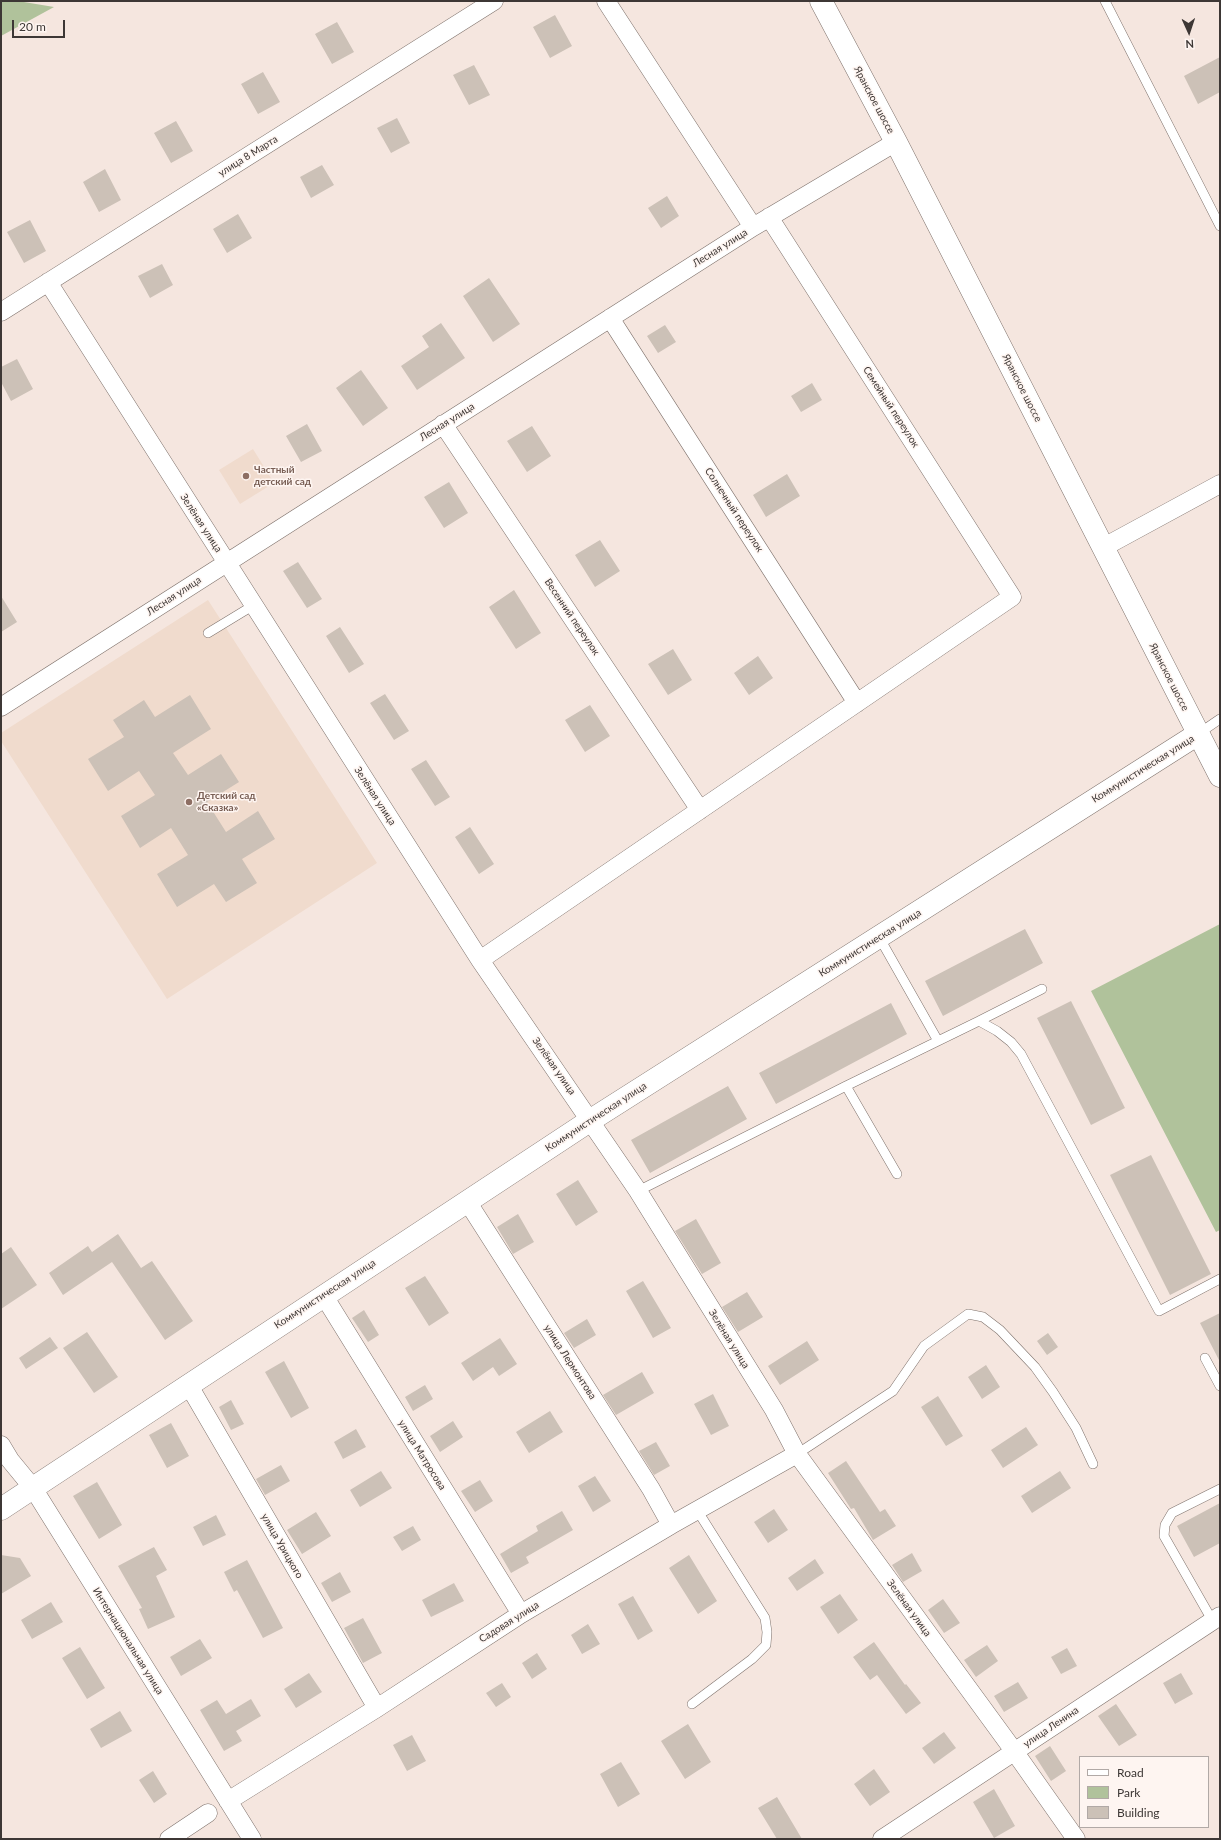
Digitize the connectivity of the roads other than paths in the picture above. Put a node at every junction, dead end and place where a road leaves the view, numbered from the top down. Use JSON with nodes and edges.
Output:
{"nodes":[{"id":1,"x":494,"y":1,"type":"edge"},
{"id":2,"x":606,"y":1,"type":"edge"},
{"id":3,"x":821,"y":1,"type":"edge"},
{"id":4,"x":1105,"y":1,"type":"edge"},
{"id":5,"x":896,"y":142,"type":"junction"},
{"id":6,"x":769,"y":217,"type":"junction"},
{"id":7,"x":1220,"y":226,"type":"edge"},
{"id":8,"x":753,"y":227,"type":"junction"},
{"id":9,"x":48,"y":282,"type":"junction"},
{"id":10,"x":1,"y":312,"type":"edge"},
{"id":11,"x":610,"y":318,"type":"junction"},
{"id":12,"x":443,"y":424,"type":"junction"},
{"id":13,"x":1220,"y":484,"type":"edge"},
{"id":14,"x":1104,"y":547,"type":"junction"},
{"id":15,"x":226,"y":562,"type":"junction"},
{"id":16,"x":254,"y":604,"type":"junction"},
{"id":17,"x":208,"y":633,"type":"dead end"},
{"id":18,"x":857,"y":703,"type":"junction"},
{"id":19,"x":1,"y":707,"type":"edge"},
{"id":20,"x":1220,"y":719,"type":"edge"},
{"id":21,"x":1198,"y":734,"type":"junction"},
{"id":22,"x":1220,"y":776,"type":"edge"},
{"id":23,"x":700,"y":810,"type":"junction"},
{"id":24,"x":879,"y":937,"type":"junction"},
{"id":25,"x":480,"y":960,"type":"junction"},
{"id":26,"x":1042,"y":989,"type":"dead end"},
{"id":27,"x":979,"y":1021,"type":"junction"},
{"id":28,"x":938,"y":1041,"type":"junction"},
{"id":29,"x":846,"y":1086,"type":"junction"},
{"id":30,"x":591,"y":1120,"type":"junction"},
{"id":31,"x":897,"y":1174,"type":"dead end"},
{"id":32,"x":638,"y":1191,"type":"junction"},
{"id":33,"x":467,"y":1201,"type":"junction"},
{"id":34,"x":1220,"y":1279,"type":"edge"},
{"id":35,"x":324,"y":1296,"type":"junction"},
{"id":36,"x":1206,"y":1358,"type":"dead end"},
{"id":37,"x":188,"y":1384,"type":"junction"},
{"id":38,"x":1220,"y":1386,"type":"edge"},
{"id":39,"x":1,"y":1445,"type":"edge"},
{"id":40,"x":797,"y":1454,"type":"junction"},
{"id":41,"x":1093,"y":1464,"type":"dead end"},
{"id":42,"x":33,"y":1488,"type":"junction"},
{"id":43,"x":1220,"y":1488,"type":"edge"},
{"id":44,"x":1,"y":1508,"type":"edge"},
{"id":45,"x":697,"y":1510,"type":"junction"},
{"id":46,"x":672,"y":1525,"type":"junction"},
{"id":47,"x":521,"y":1614,"type":"junction"},
{"id":48,"x":1216,"y":1618,"type":"edge"},
{"id":49,"x":692,"y":1704,"type":"dead end"},
{"id":50,"x":377,"y":1708,"type":"junction"},
{"id":51,"x":1014,"y":1751,"type":"junction"},
{"id":52,"x":228,"y":1801,"type":"junction"},
{"id":53,"x":208,"y":1813,"type":"dead end"},
{"id":54,"x":169,"y":1839,"type":"edge"},
{"id":55,"x":252,"y":1839,"type":"edge"},
{"id":56,"x":882,"y":1839,"type":"edge"},
{"id":57,"x":1076,"y":1839,"type":"edge"}],
"edges":[{"from":1,"to":9,"type":"street","name":"улица 8 Марта"},
{"from":2,"to":8,"type":"street"},
{"from":3,"to":5,"type":"street","name":"Яранское шоссе"},
{"from":4,"to":7,"type":"lane"},
{"from":5,"to":6,"type":"street","name":"Лесная улица"},
{"from":5,"to":14,"type":"street","name":"Яранское шоссе"},
{"from":6,"to":8,"type":"street","name":"Лесная улица"},
{"from":6,"to":18,"type":"street","name":"Семейный переулок"},
{"from":8,"to":11,"type":"street","name":"Лесная улица"},
{"from":9,"to":10,"type":"street","name":"улица 8 Марта"},
{"from":9,"to":15,"type":"street","name":"Зелёная улица"},
{"from":11,"to":12,"type":"street","name":"Лесная улица"},
{"from":11,"to":18,"type":"street","name":"Солнечный переулок"},
{"from":12,"to":15,"type":"street","name":"Лесная улица"},
{"from":12,"to":23,"type":"street","name":"Весенний переулок"},
{"from":13,"to":14,"type":"street"},
{"from":14,"to":21,"type":"street","name":"Яранское шоссе"},
{"from":15,"to":16,"type":"street","name":"Зелёная улица"},
{"from":15,"to":19,"type":"street","name":"Лесная улица"},
{"from":16,"to":17,"type":"lane"},
{"from":16,"to":25,"type":"street","name":"Зелёная улица"},
{"from":18,"to":23,"type":"street"},
{"from":20,"to":21,"type":"lane"},
{"from":21,"to":22,"type":"street","name":"Яранское шоссе"},
{"from":21,"to":24,"type":"street","name":"Коммунистическая улица"},
{"from":23,"to":25,"type":"street"},
{"from":24,"to":28,"type":"lane"},
{"from":24,"to":30,"type":"street","name":"Коммунистическая улица"},
{"from":25,"to":30,"type":"street","name":"Зелёная улица"},
{"from":26,"to":27,"type":"lane"},
{"from":27,"to":28,"type":"lane"},
{"from":27,"to":34,"type":"lane"},
{"from":28,"to":29,"type":"lane"},
{"from":29,"to":31,"type":"lane"},
{"from":29,"to":32,"type":"lane"},
{"from":30,"to":32,"type":"street","name":"Зелёная улица"},
{"from":30,"to":33,"type":"street","name":"Коммунистическая улица"},
{"from":32,"to":40,"type":"street","name":"Зелёная улица"},
{"from":33,"to":35,"type":"street","name":"Коммунистическая улица"},
{"from":33,"to":46,"type":"street","name":"улица Лермонтова"},
{"from":35,"to":37,"type":"street","name":"Коммунистическая улица"},
{"from":35,"to":47,"type":"street","name":"улица Матросова"},
{"from":36,"to":38,"type":"lane"},
{"from":37,"to":42,"type":"street","name":"Коммунистическая улица"},
{"from":37,"to":50,"type":"street","name":"улица Урицкого"},
{"from":39,"to":42,"type":"street","name":"Интернациональная улица"},
{"from":40,"to":41,"type":"lane"},
{"from":40,"to":45,"type":"street","name":"Садовая улица"},
{"from":40,"to":51,"type":"street","name":"Зелёная улица"},
{"from":42,"to":44,"type":"street","name":"Коммунистическая улица"},
{"from":42,"to":52,"type":"street","name":"Интернациональная улица"},
{"from":43,"to":48,"type":"lane"},
{"from":45,"to":46,"type":"street","name":"Садовая улица"},
{"from":45,"to":49,"type":"lane"},
{"from":46,"to":47,"type":"street","name":"Садовая улица"},
{"from":47,"to":50,"type":"street","name":"Садовая улица"},
{"from":48,"to":51,"type":"street","name":"улица Ленина"},
{"from":50,"to":52,"type":"street","name":"Садовая улица"},
{"from":51,"to":56,"type":"street","name":"улица Ленина"},
{"from":51,"to":57,"type":"street","name":"Зелёная улица"},
{"from":52,"to":55,"type":"street","name":"Интернациональная улица"},
{"from":53,"to":54,"type":"street"}]}
